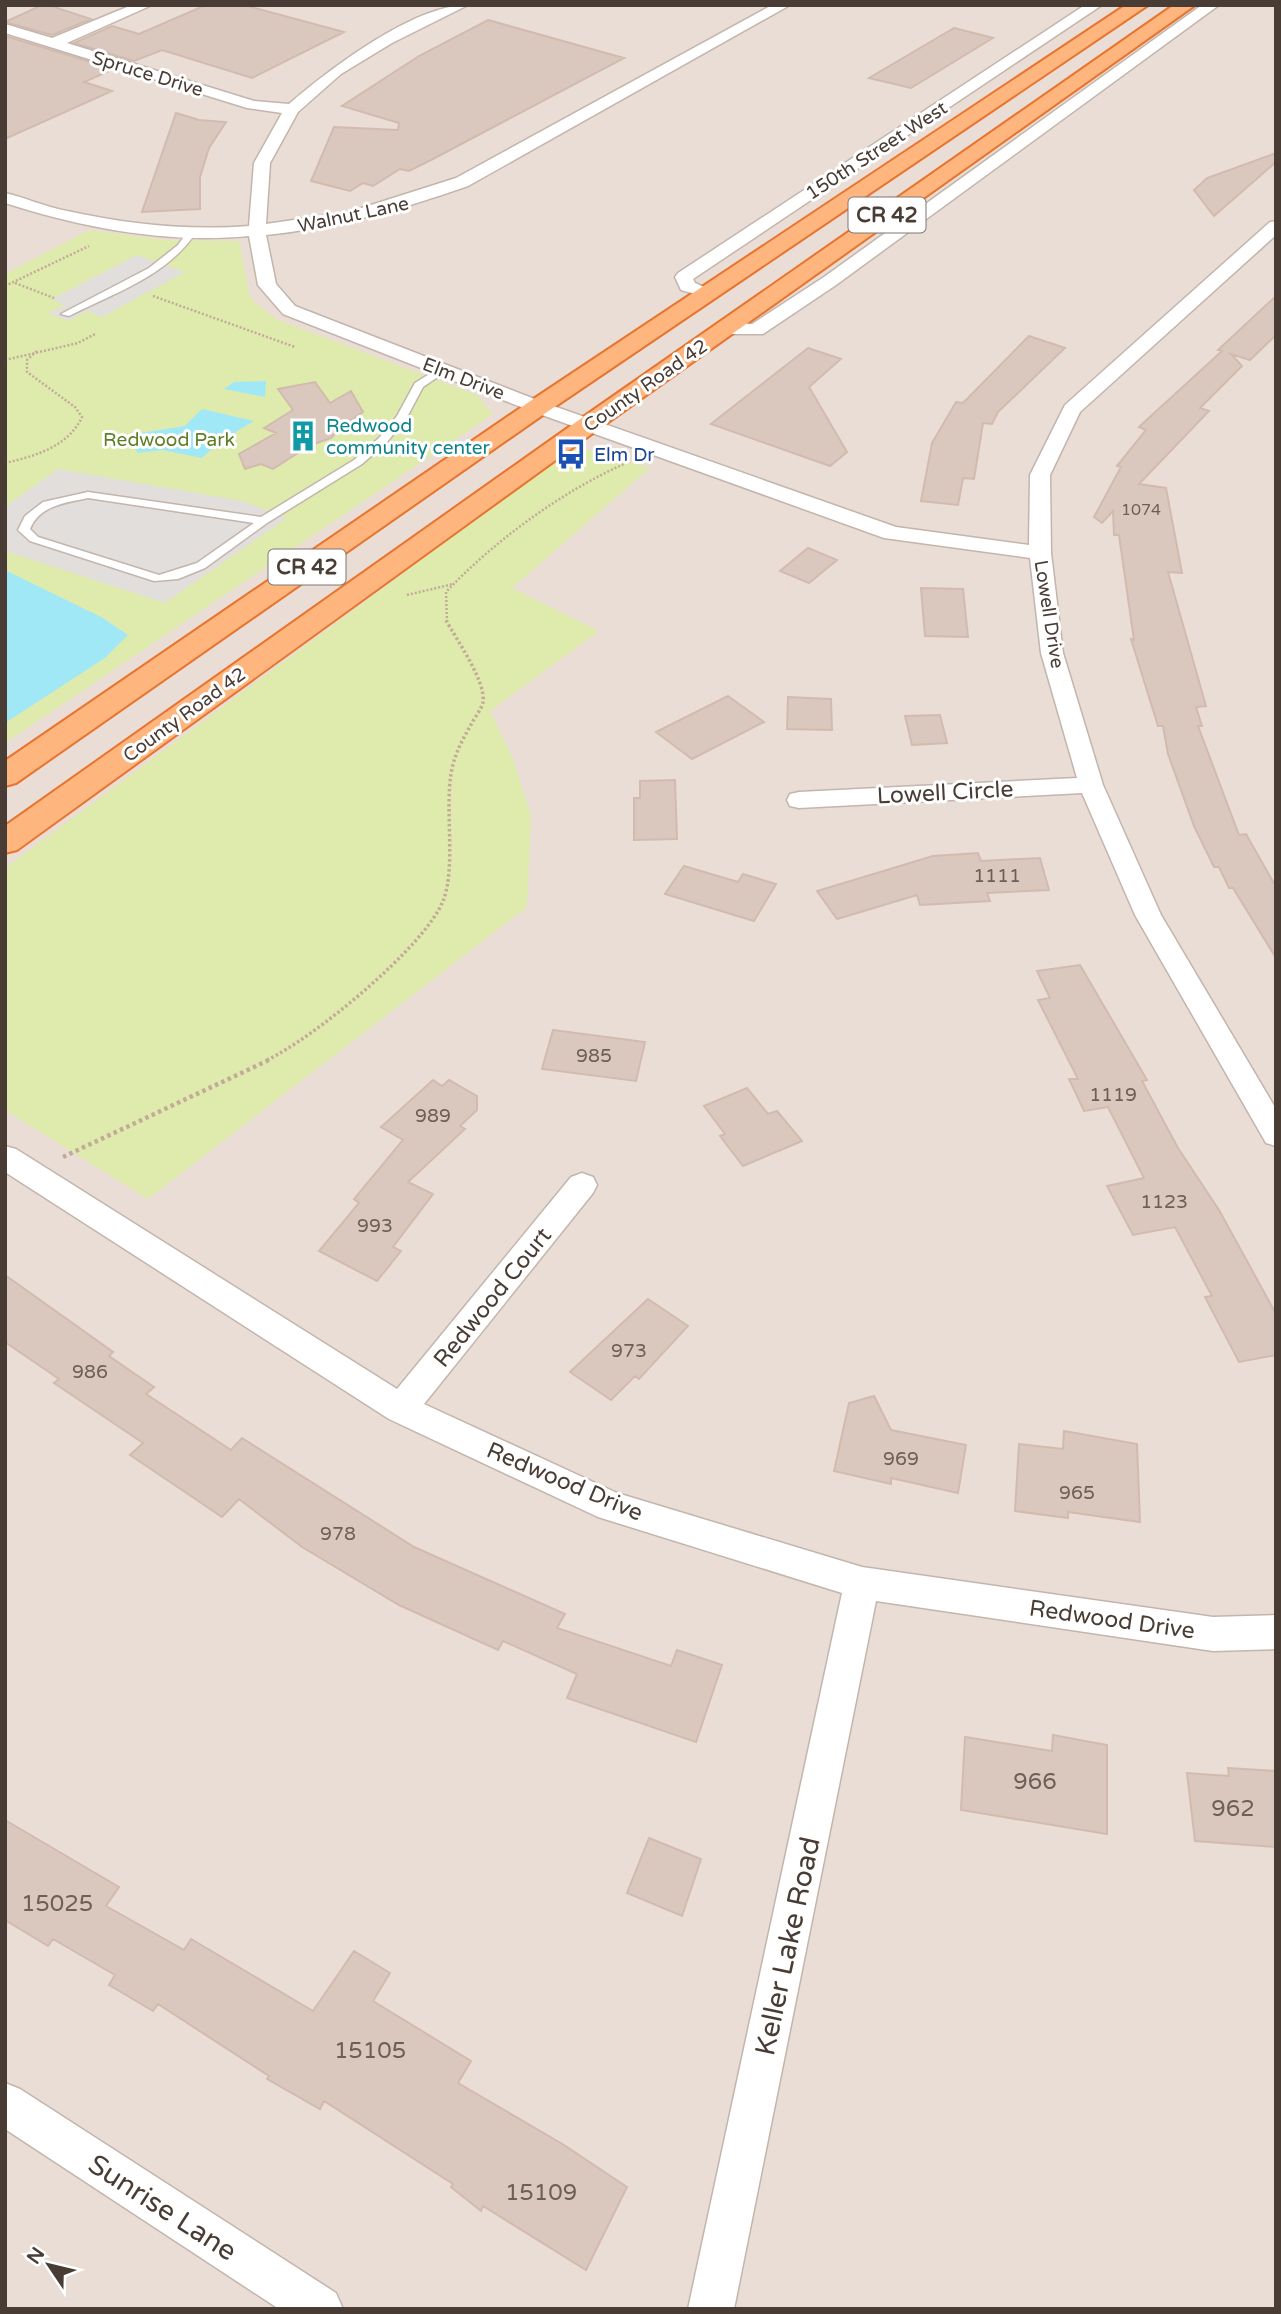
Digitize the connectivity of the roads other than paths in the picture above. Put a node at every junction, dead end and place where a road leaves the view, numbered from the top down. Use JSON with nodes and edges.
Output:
{"nodes":[{"id":1,"x":145,"y":5,"type":"edge"},
{"id":2,"x":461,"y":5,"type":"edge"},
{"id":3,"x":783,"y":5,"type":"edge"},
{"id":4,"x":1095,"y":5,"type":"edge"},
{"id":5,"x":1139,"y":5,"type":"edge"},
{"id":6,"x":1186,"y":5,"type":"edge"},
{"id":7,"x":1212,"y":5,"type":"edge"},
{"id":8,"x":5,"y":28,"type":"edge"},
{"id":9,"x":53,"y":43,"type":"junction"},
{"id":10,"x":292,"y":109,"type":"junction"},
{"id":11,"x":5,"y":198,"type":"edge"},
{"id":12,"x":1276,"y":226,"type":"edge"},
{"id":13,"x":257,"y":233,"type":"junction"},
{"id":14,"x":190,"y":234,"type":"junction"},
{"id":15,"x":709,"y":293,"type":"junction"},
{"id":16,"x":66,"y":314,"type":"dead end"},
{"id":17,"x":727,"y":328,"type":"junction"},
{"id":18,"x":443,"y":370,"type":"junction"},
{"id":19,"x":538,"y":407,"type":"junction"},
{"id":20,"x":588,"y":425,"type":"junction"},
{"id":21,"x":263,"y":521,"type":"junction"},
{"id":22,"x":1040,"y":553,"type":"junction"},
{"id":23,"x":5,"y":776,"type":"edge"},
{"id":24,"x":1091,"y":785,"type":"junction"},
{"id":25,"x":799,"y":800,"type":"dead end"},
{"id":26,"x":5,"y":842,"type":"edge"},
{"id":27,"x":1276,"y":1135,"type":"edge"},
{"id":28,"x":5,"y":1157,"type":"edge"},
{"id":29,"x":582,"y":1185,"type":"dead end"},
{"id":30,"x":401,"y":1409,"type":"junction"},
{"id":31,"x":862,"y":1583,"type":"junction"},
{"id":32,"x":1276,"y":1632,"type":"edge"},
{"id":33,"x":6,"y":2106,"type":"edge"},
{"id":34,"x":320,"y":2309,"type":"edge"},
{"id":35,"x":711,"y":2309,"type":"edge"}],
"edges":[{"from":1,"to":9,"type":"street"},
{"from":2,"to":10,"type":"street","name":"Elm Drive"},
{"from":3,"to":13,"type":"street","name":"Walnut Lane"},
{"from":4,"to":15,"type":"street","name":"150th Street West"},
{"from":5,"to":15,"type":"highway","name":"County Road 42","number":"CR 42"},
{"from":6,"to":17,"type":"highway","name":"County Road 42","number":"CR 42"},
{"from":7,"to":17,"type":"street"},
{"from":8,"to":9,"type":"street","name":"Spruce Drive"},
{"from":9,"to":10,"type":"street","name":"Spruce Drive"},
{"from":10,"to":13,"type":"street","name":"Elm Drive"},
{"from":11,"to":14,"type":"street","name":"Walnut Lane"},
{"from":12,"to":22,"type":"street","name":"Lowell Drive"},
{"from":13,"to":14,"type":"street","name":"Walnut Lane"},
{"from":13,"to":18,"type":"street","name":"Elm Drive"},
{"from":14,"to":16,"type":"lane"},
{"from":15,"to":19,"type":"highway","name":"County Road 42","number":"CR 42"},
{"from":17,"to":20,"type":"highway","name":"County Road 42","number":"CR 42"},
{"from":18,"to":19,"type":"street","name":"Elm Drive"},
{"from":18,"to":21,"type":"lane"},
{"from":19,"to":20,"type":"street","name":"Elm Drive"},
{"from":19,"to":23,"type":"highway","name":"County Road 42","number":"CR 42"},
{"from":20,"to":22,"type":"street","name":"Elm Drive"},
{"from":20,"to":26,"type":"highway","name":"County Road 42","number":"CR 42"},
{"from":21,"to":21,"type":"lane"},
{"from":22,"to":24,"type":"street","name":"Lowell Drive"},
{"from":24,"to":25,"type":"street","name":"Lowell Circle"},
{"from":24,"to":27,"type":"street","name":"Lowell Drive"},
{"from":28,"to":30,"type":"street","name":"Redwood Drive"},
{"from":29,"to":30,"type":"street","name":"Redwood Court"},
{"from":30,"to":31,"type":"street","name":"Redwood Drive"},
{"from":31,"to":32,"type":"street","name":"Redwood Drive"},
{"from":31,"to":35,"type":"street","name":"Keller Lake Road"},
{"from":33,"to":34,"type":"street","name":"Sunrise Lane"}]}
